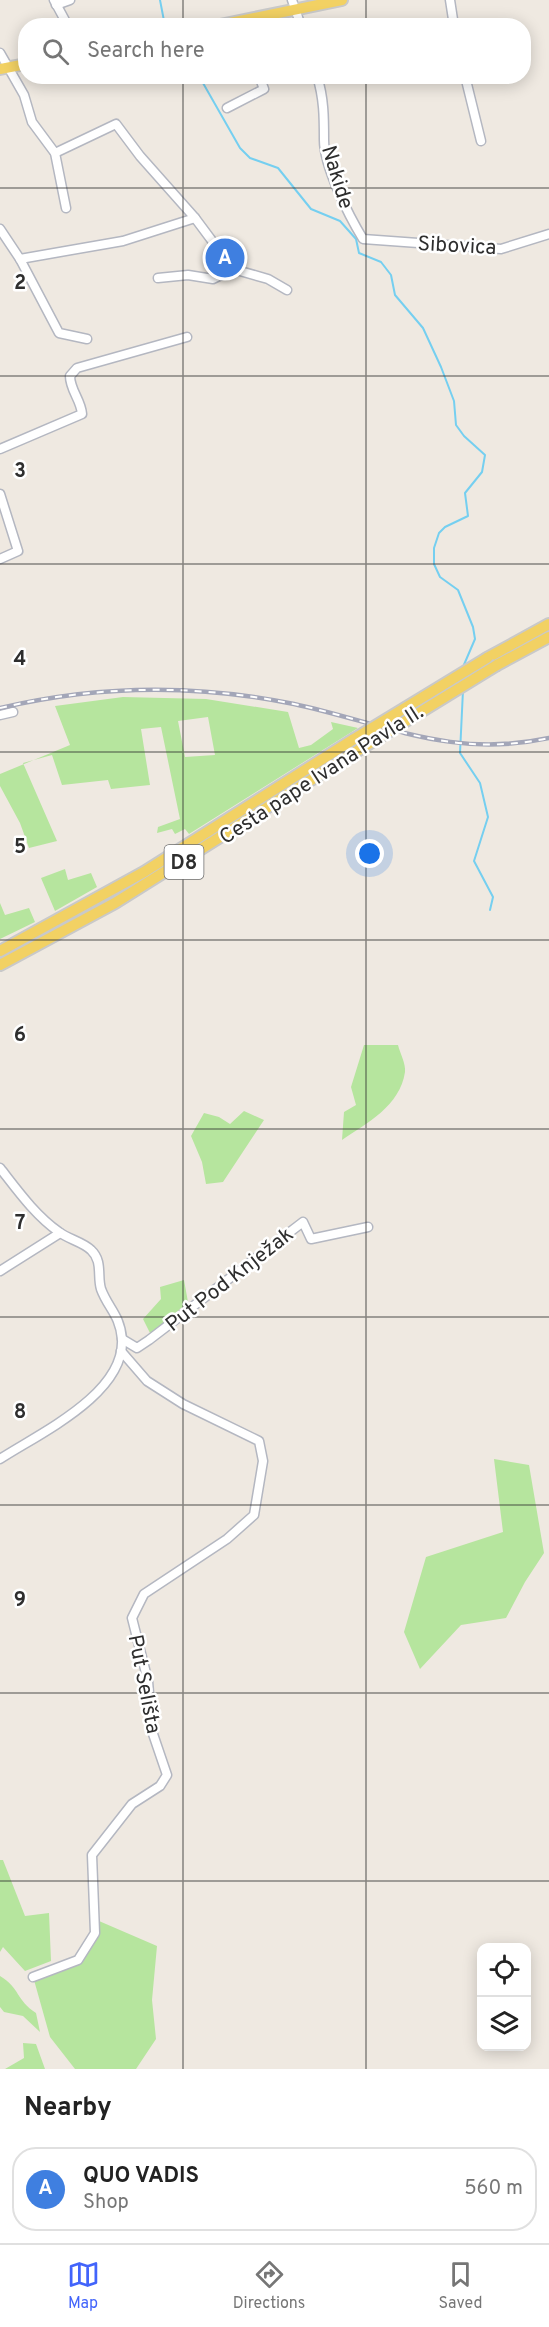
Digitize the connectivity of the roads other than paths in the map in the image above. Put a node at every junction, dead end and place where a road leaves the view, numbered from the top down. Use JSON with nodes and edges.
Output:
{"nodes":[{"id":1,"x":70,"y":0,"type":"edge"},
{"id":2,"x":342,"y":0,"type":"edge"},
{"id":3,"x":450,"y":0,"type":"edge"},
{"id":4,"x":55,"y":2,"type":"edge"},
{"id":5,"x":293,"y":4,"type":"edge"},
{"id":6,"x":64,"y":18,"type":"edge"},
{"id":7,"x":253,"y":18,"type":"edge"},
{"id":8,"x":453,"y":18,"type":"edge"},
{"id":9,"x":0,"y":53,"type":"edge"},
{"id":10,"x":4,"y":68,"type":"edge"},
{"id":11,"x":262,"y":84,"type":"edge"},
{"id":12,"x":319,"y":84,"type":"edge"},
{"id":13,"x":467,"y":84,"type":"edge"},
{"id":14,"x":227,"y":108,"type":"dead end"},
{"id":15,"x":481,"y":141,"type":"dead end"},
{"id":16,"x":55,"y":153,"type":"junction"},
{"id":17,"x":66,"y":208,"type":"dead end"},
{"id":18,"x":195,"y":218,"type":"junction"},
{"id":19,"x":0,"y":229,"type":"edge"},
{"id":20,"x":549,"y":234,"type":"edge"},
{"id":21,"x":363,"y":239,"type":"joint"},
{"id":22,"x":20,"y":259,"type":"junction"},
{"id":23,"x":233,"y":269,"type":"junction"},
{"id":24,"x":158,"y":278,"type":"dead end"},
{"id":25,"x":287,"y":290,"type":"dead end"},
{"id":26,"x":187,"y":337,"type":"dead end"},
{"id":27,"x":87,"y":339,"type":"dead end"},
{"id":28,"x":0,"y":449,"type":"edge"},
{"id":29,"x":0,"y":494,"type":"edge"},
{"id":30,"x":0,"y":560,"type":"edge"},
{"id":31,"x":549,"y":624,"type":"edge"},
{"id":32,"x":549,"y":637,"type":"edge"},
{"id":33,"x":13,"y":712,"type":"dead end"},
{"id":34,"x":0,"y":715,"type":"edge"},
{"id":35,"x":0,"y":951,"type":"edge"},
{"id":36,"x":0,"y":965,"type":"edge"},
{"id":37,"x":0,"y":1168,"type":"edge"},
{"id":38,"x":368,"y":1227,"type":"dead end"},
{"id":39,"x":60,"y":1233,"type":"junction"},
{"id":40,"x":0,"y":1271,"type":"edge"},
{"id":41,"x":122,"y":1340,"type":"junction"},
{"id":42,"x":121,"y":1351,"type":"junction"},
{"id":43,"x":0,"y":1459,"type":"edge"},
{"id":44,"x":33,"y":1977,"type":"dead end"}],
"edges":[{"from":1,"to":4,"type":"street"},
{"from":2,"to":5,"type":"main road"},
{"from":3,"to":8,"type":"street"},
{"from":4,"to":6,"type":"street"},
{"from":5,"to":7,"type":"main road"},
{"from":9,"to":10,"type":"street"},
{"from":10,"to":16,"type":"street"},
{"from":11,"to":14,"type":"street"},
{"from":12,"to":21,"type":"street","name":"Nakide"},
{"from":13,"to":15,"type":"street"},
{"from":16,"to":17,"type":"street"},
{"from":16,"to":18,"type":"street"},
{"from":18,"to":22,"type":"street"},
{"from":18,"to":23,"type":"street"},
{"from":19,"to":22,"type":"street"},
{"from":20,"to":21,"type":"street","name":"Sibovica"},
{"from":22,"to":27,"type":"street"},
{"from":23,"to":24,"type":"street"},
{"from":23,"to":25,"type":"street"},
{"from":26,"to":28,"type":"street"},
{"from":29,"to":30,"type":"street"},
{"from":31,"to":35,"type":"main road","name":"Cesta pape Ivana Pavla II.","number":"D8","bridge":true},
{"from":32,"to":36,"type":"main road","name":"Cesta pape Ivana Pavla II.","number":"D8","bridge":true},
{"from":33,"to":34,"type":"street"},
{"from":37,"to":39,"type":"street"},
{"from":38,"to":41,"type":"street","name":"Put Pod Knježak"},
{"from":39,"to":40,"type":"street"},
{"from":39,"to":41,"type":"street"},
{"from":41,"to":42,"type":"street"},
{"from":42,"to":43,"type":"street"},
{"from":42,"to":44,"type":"street","name":"Put Selišta"}]}
